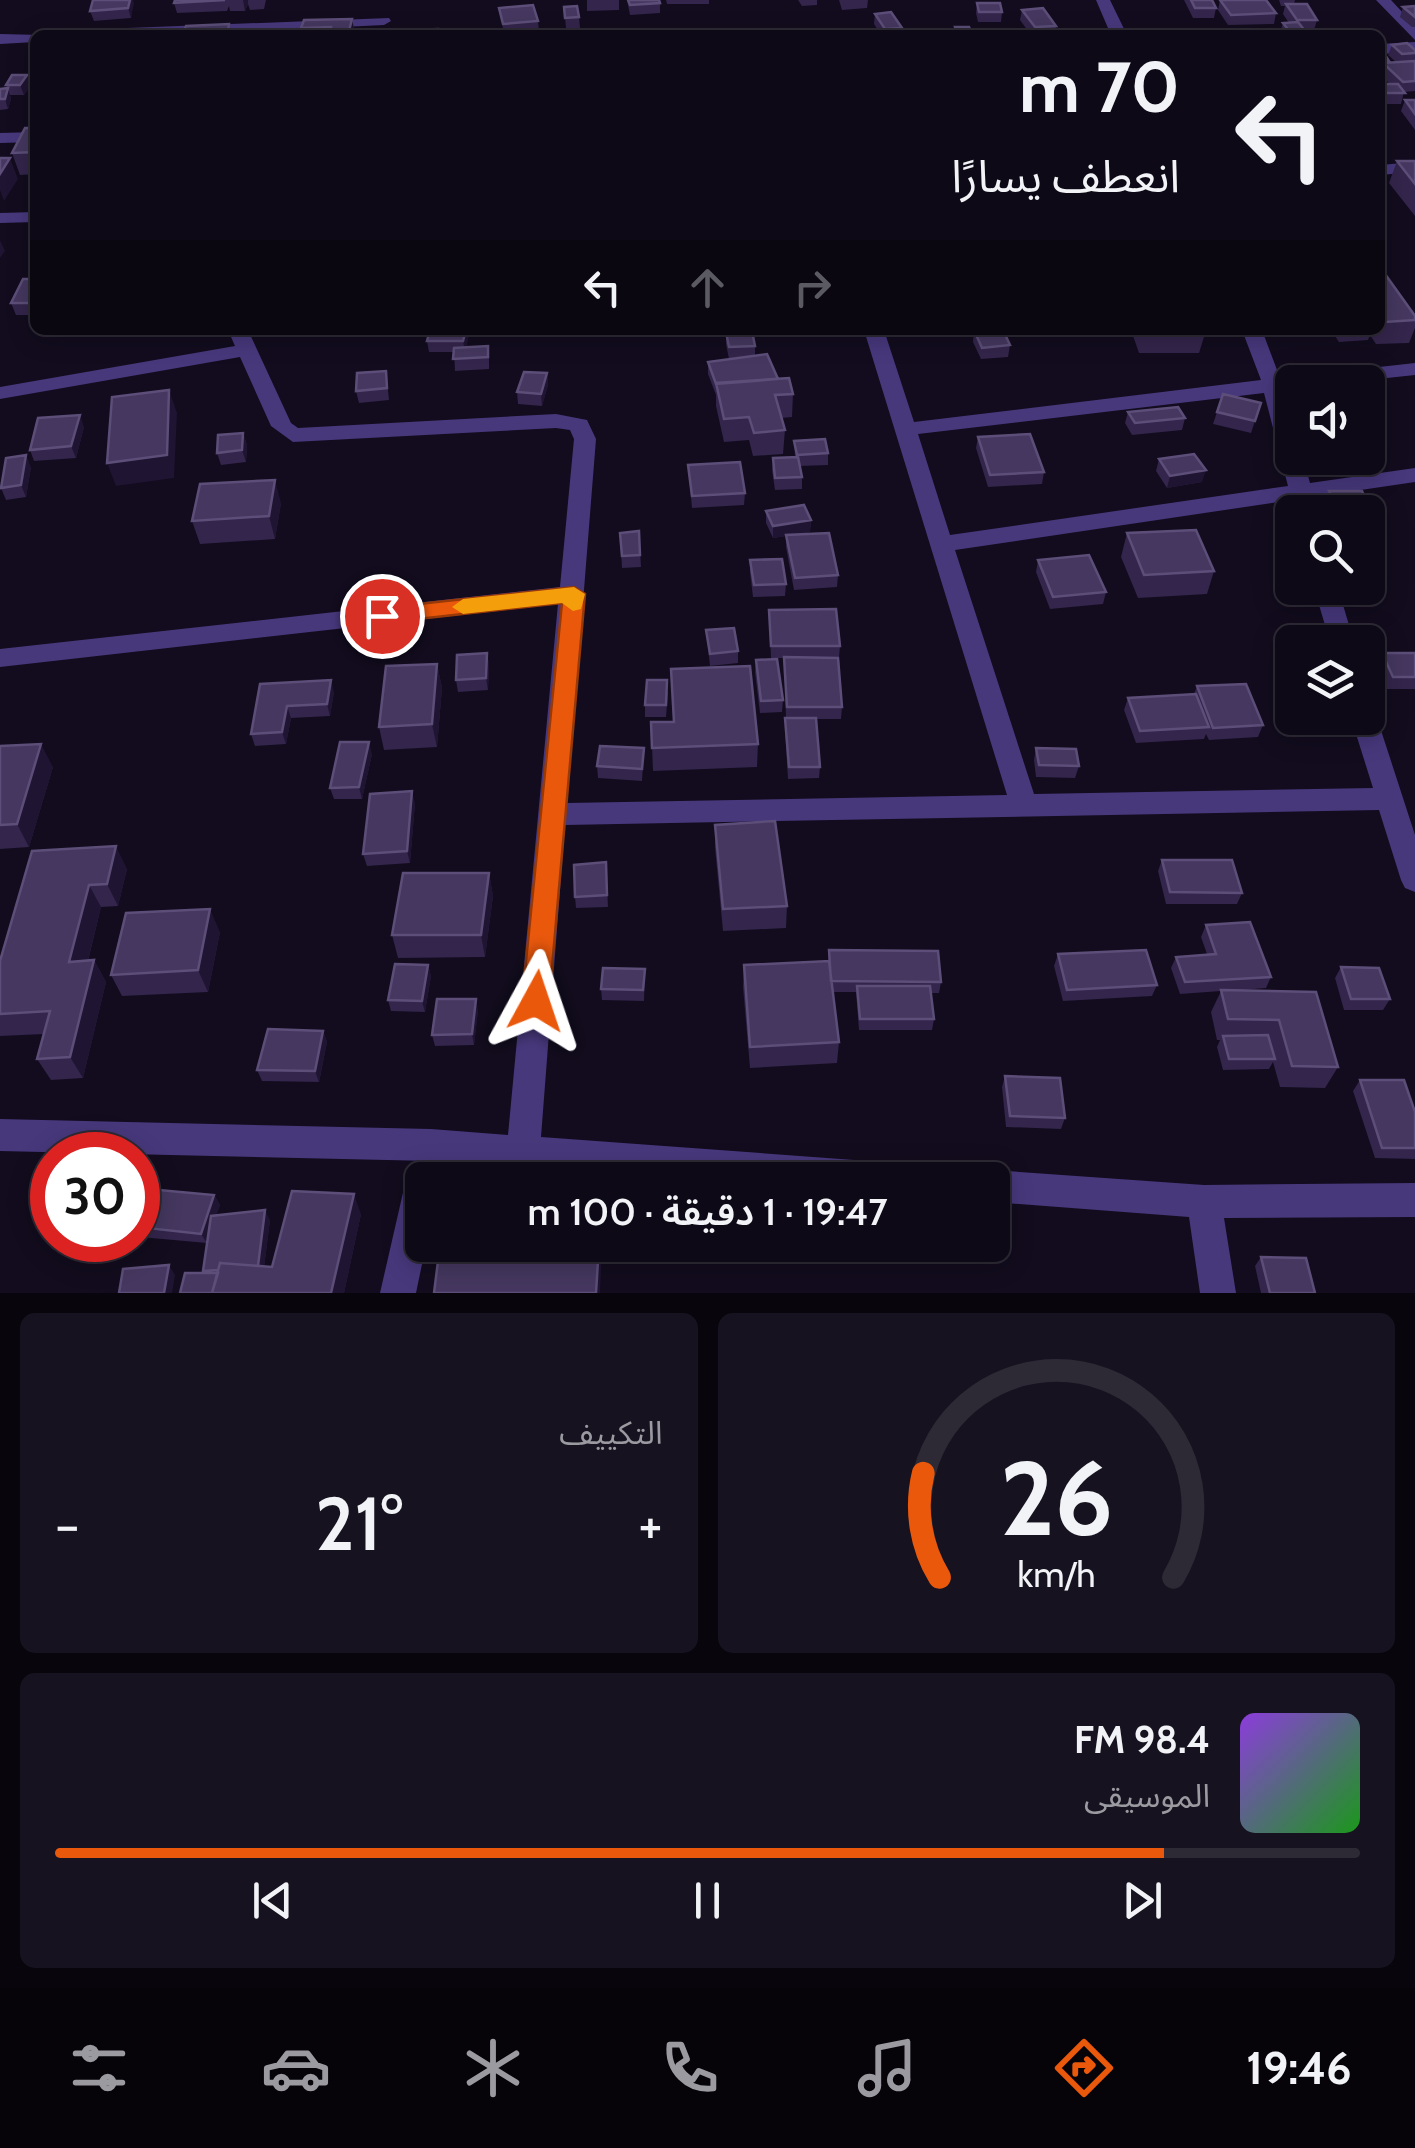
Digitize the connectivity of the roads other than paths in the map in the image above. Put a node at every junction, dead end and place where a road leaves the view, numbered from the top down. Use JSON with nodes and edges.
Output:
{"nodes":[{"id":1,"x":388,"y":0,"type":"edge"},
{"id":2,"x":1103,"y":0,"type":"edge"},
{"id":3,"x":1383,"y":0,"type":"edge"},
{"id":4,"x":383,"y":28,"type":"edge"},
{"id":5,"x":295,"y":30,"type":"edge"},
{"id":6,"x":1117,"y":30,"type":"edge"},
{"id":7,"x":1415,"y":35,"type":"edge"},
{"id":8,"x":30,"y":37,"type":"edge"},
{"id":9,"x":0,"y":38,"type":"edge"},
{"id":10,"x":1415,"y":47,"type":"edge"},
{"id":11,"x":1385,"y":49,"type":"edge"},
{"id":12,"x":0,"y":138,"type":"edge"},
{"id":13,"x":30,"y":138,"type":"edge"},
{"id":14,"x":1415,"y":167,"type":"edge"},
{"id":15,"x":1385,"y":170,"type":"edge"},
{"id":16,"x":30,"y":217,"type":"edge"},
{"id":17,"x":0,"y":218,"type":"edge"},
{"id":18,"x":876,"y":335,"type":"edge"},
{"id":19,"x":1255,"y":335,"type":"edge"},
{"id":20,"x":244,"y":340,"type":"edge"},
{"id":21,"x":1415,"y":369,"type":"edge"},
{"id":22,"x":1275,"y":371,"type":"edge"},
{"id":23,"x":1385,"y":372,"type":"edge"},
{"id":24,"x":1275,"y":386,"type":"edge"},
{"id":25,"x":0,"y":394,"type":"edge"},
{"id":26,"x":907,"y":429,"type":"junction"},
{"id":27,"x":1298,"y":475,"type":"edge"},
{"id":28,"x":1415,"y":475,"type":"edge"},
{"id":29,"x":1300,"y":488,"type":"junction"},
{"id":30,"x":1302,"y":495,"type":"edge"},
{"id":31,"x":941,"y":544,"type":"junction"},
{"id":32,"x":574,"y":594,"type":"junction"},
{"id":33,"x":0,"y":658,"type":"edge"},
{"id":34,"x":1369,"y":735,"type":"edge"},
{"id":35,"x":1387,"y":799,"type":"junction"},
{"id":36,"x":1024,"y":805,"type":"junction"},
{"id":37,"x":552,"y":814,"type":"junction"},
{"id":38,"x":1415,"y":880,"type":"edge"},
{"id":39,"x":0,"y":1135,"type":"edge"},
{"id":40,"x":431,"y":1145,"type":"junction"},
{"id":41,"x":523,"y":1151,"type":"junction"},
{"id":42,"x":427,"y":1162,"type":"edge"},
{"id":43,"x":669,"y":1162,"type":"edge"},
{"id":44,"x":1010,"y":1187,"type":"edge"},
{"id":45,"x":1415,"y":1200,"type":"edge"},
{"id":46,"x":1204,"y":1202,"type":"junction"},
{"id":47,"x":405,"y":1262,"type":"edge"},
{"id":48,"x":398,"y":1293,"type":"edge"},
{"id":49,"x":1218,"y":1293,"type":"edge"}],
"edges":[{"from":1,"to":4,"type":"street"},
{"from":2,"to":6,"type":"street"},
{"from":3,"to":7,"type":"street"},
{"from":4,"to":5,"type":"street"},
{"from":8,"to":9,"type":"street"},
{"from":10,"to":11,"type":"street"},
{"from":12,"to":13,"type":"street"},
{"from":14,"to":15,"type":"street"},
{"from":16,"to":17,"type":"street"},
{"from":18,"to":26,"type":"street"},
{"from":19,"to":22,"type":"street"},
{"from":20,"to":25,"type":"street"},
{"from":20,"to":32,"type":"street"},
{"from":21,"to":23,"type":"street"},
{"from":24,"to":26,"type":"street"},
{"from":26,"to":31,"type":"street"},
{"from":27,"to":29,"type":"street"},
{"from":28,"to":29,"type":"street"},
{"from":29,"to":30,"type":"street"},
{"from":29,"to":31,"type":"street"},
{"from":31,"to":36,"type":"street"},
{"from":32,"to":33,"type":"street"},
{"from":32,"to":37,"type":"street"},
{"from":34,"to":35,"type":"street"},
{"from":35,"to":36,"type":"street"},
{"from":35,"to":38,"type":"street"},
{"from":36,"to":37,"type":"street"},
{"from":37,"to":41,"type":"street"},
{"from":39,"to":40,"type":"street"},
{"from":40,"to":41,"type":"street"},
{"from":40,"to":42,"type":"street"},
{"from":41,"to":43,"type":"street"},
{"from":44,"to":46,"type":"street"},
{"from":45,"to":46,"type":"street"},
{"from":46,"to":49,"type":"street"},
{"from":47,"to":48,"type":"street"}]}
